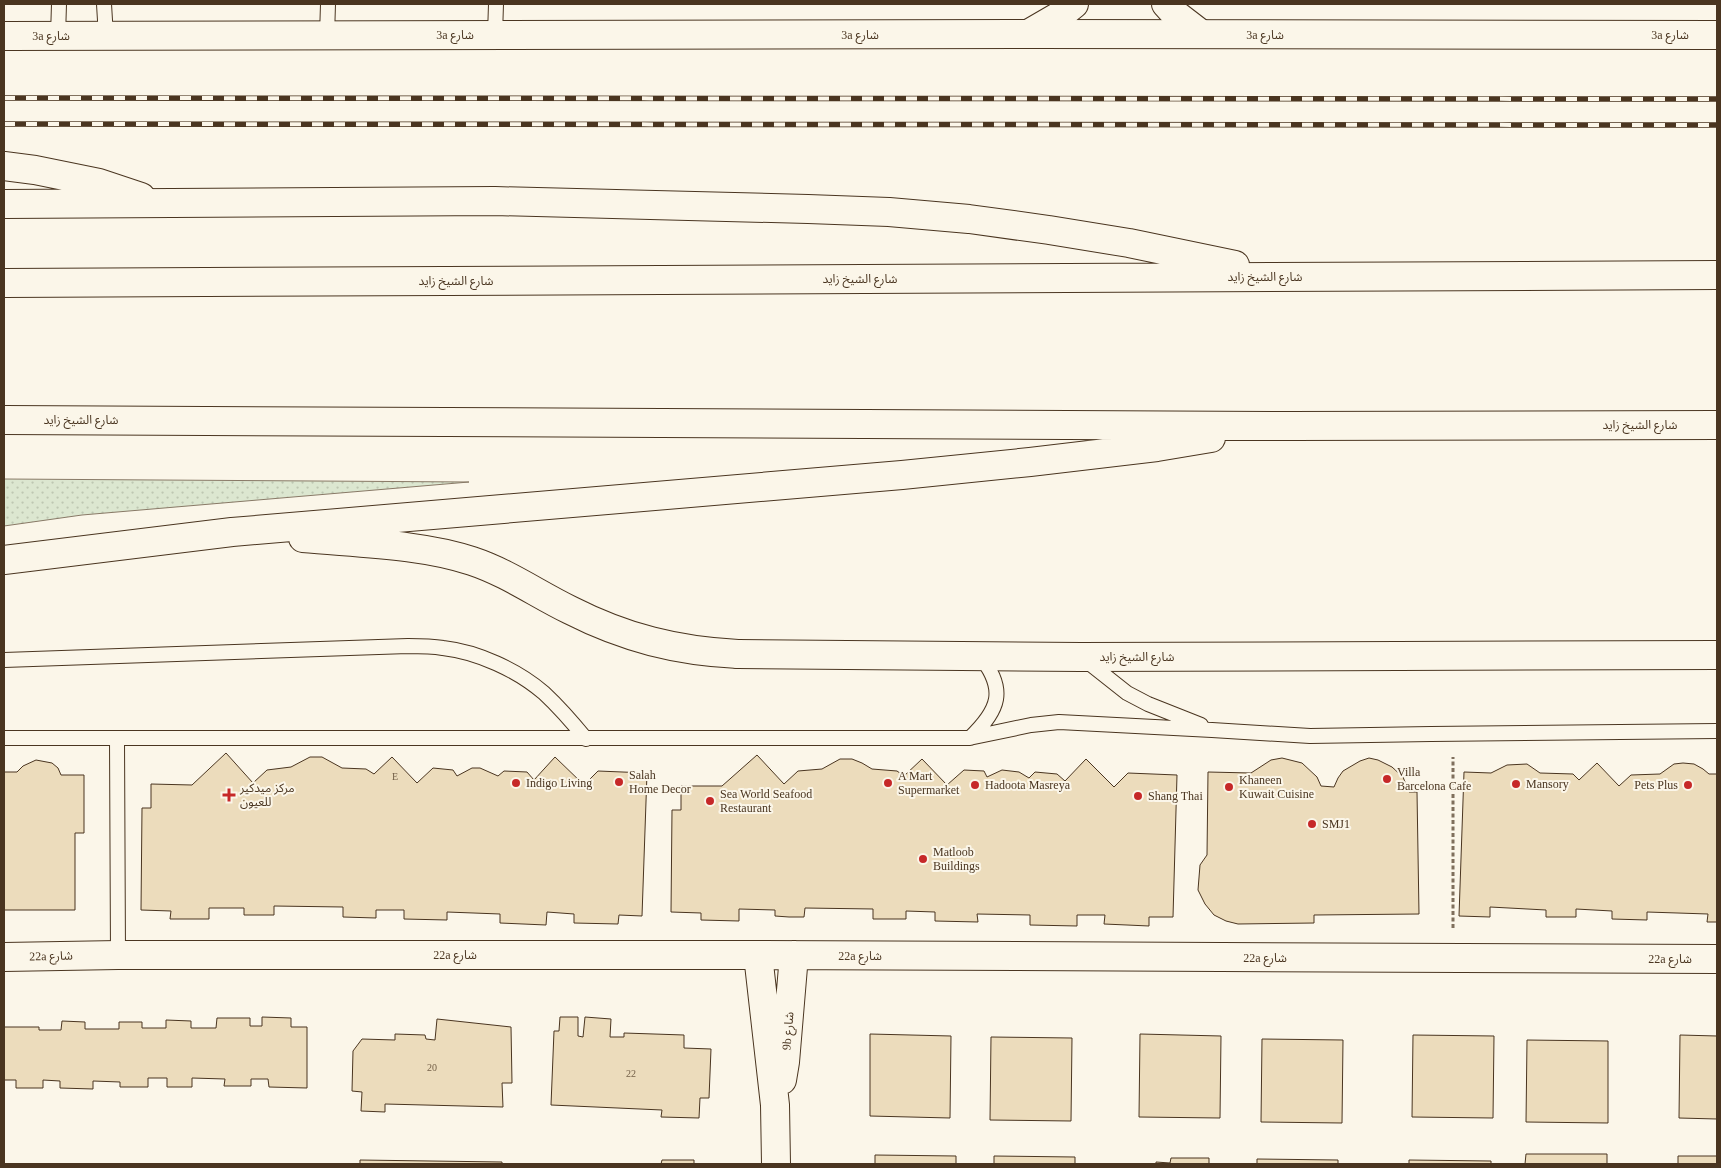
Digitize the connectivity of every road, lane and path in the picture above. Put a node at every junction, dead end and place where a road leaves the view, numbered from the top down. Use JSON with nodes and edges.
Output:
{"nodes":[{"id":1,"x":59,"y":4,"type":"edge"},
{"id":2,"x":104,"y":4,"type":"edge"},
{"id":3,"x":328,"y":4,"type":"edge"},
{"id":4,"x":496,"y":4,"type":"edge"},
{"id":5,"x":1074,"y":4,"type":"edge"},
{"id":6,"x":1166,"y":4,"type":"edge"},
{"id":7,"x":1028,"y":34,"type":"junction"},
{"id":8,"x":1201,"y":34,"type":"junction"},
{"id":9,"x":495,"y":35,"type":"junction"},
{"id":10,"x":1717,"y":35,"type":"edge"},
{"id":11,"x":4,"y":36,"type":"edge"},
{"id":12,"x":58,"y":36,"type":"junction"},
{"id":13,"x":106,"y":36,"type":"junction"},
{"id":14,"x":327,"y":36,"type":"junction"},
{"id":15,"x":4,"y":166,"type":"edge"},
{"id":16,"x":4,"y":204,"type":"edge"},
{"id":17,"x":164,"y":204,"type":"junction"},
{"id":18,"x":1717,"y":275,"type":"edge"},
{"id":19,"x":1285,"y":276,"type":"junction"},
{"id":20,"x":4,"y":283,"type":"edge"},
{"id":21,"x":4,"y":420,"type":"edge"},
{"id":22,"x":1717,"y":425,"type":"edge"},
{"id":23,"x":1289,"y":426,"type":"junction"},
{"id":24,"x":232,"y":532,"type":"junction"},
{"id":25,"x":4,"y":560,"type":"edge"},
{"id":26,"x":1717,"y":655,"type":"edge"},
{"id":27,"x":980,"y":656,"type":"junction"},
{"id":28,"x":1081,"y":657,"type":"junction"},
{"id":29,"x":4,"y":660,"type":"edge"},
{"id":30,"x":1212,"y":730,"type":"junction"},
{"id":31,"x":1717,"y":731,"type":"edge"},
{"id":32,"x":1453,"y":733,"type":"junction"},
{"id":33,"x":4,"y":738,"type":"edge"},
{"id":34,"x":969,"y":738,"type":"junction"},
{"id":35,"x":117,"y":739,"type":"junction"},
{"id":36,"x":586,"y":739,"type":"junction"},
{"id":37,"x":118,"y":955,"type":"junction"},
{"id":38,"x":758,"y":955,"type":"junction"},
{"id":39,"x":794,"y":955,"type":"junction"},
{"id":40,"x":4,"y":957,"type":"edge"},
{"id":41,"x":1453,"y":959,"type":"junction"},
{"id":42,"x":1717,"y":959,"type":"edge"},
{"id":43,"x":775,"y":1105,"type":"junction"},
{"id":44,"x":776,"y":1164,"type":"edge"}],
"edges":[{"from":1,"to":12,"type":"lane"},
{"from":2,"to":13,"type":"lane"},
{"from":3,"to":14,"type":"lane"},
{"from":4,"to":9,"type":"lane"},
{"from":5,"to":7,"type":"main road"},
{"from":6,"to":8,"type":"main road"},
{"from":7,"to":8,"type":"main road","name":"3a شارع"},
{"from":7,"to":9,"type":"main road","name":"3a شارع"},
{"from":8,"to":10,"type":"main road","name":"3a شارع"},
{"from":9,"to":14,"type":"main road","name":"3a شارع"},
{"from":11,"to":12,"type":"main road","name":"3a شارع"},
{"from":12,"to":13,"type":"main road","name":"3a شارع"},
{"from":13,"to":14,"type":"main road","name":"3a شارع"},
{"from":15,"to":17,"type":"main road"},
{"from":16,"to":17,"type":"main road"},
{"from":17,"to":19,"type":"main road"},
{"from":18,"to":19,"type":"main road","name":"شارع الشيخ زايد"},
{"from":19,"to":20,"type":"main road","name":"شارع الشيخ زايد"},
{"from":21,"to":23,"type":"main road","name":"شارع الشيخ زايد"},
{"from":22,"to":23,"type":"main road","name":"شارع الشيخ زايد"},
{"from":23,"to":24,"type":"main road"},
{"from":24,"to":25,"type":"main road"},
{"from":24,"to":27,"type":"main road","name":"شارع الشيخ زايد"},
{"from":26,"to":28,"type":"main road","name":"شارع الشيخ زايد"},
{"from":27,"to":28,"type":"main road","name":"شارع الشيخ زايد"},
{"from":27,"to":34,"type":"lane"},
{"from":28,"to":30,"type":"lane"},
{"from":29,"to":36,"type":"lane"},
{"from":30,"to":32,"type":"lane"},
{"from":30,"to":34,"type":"lane"},
{"from":31,"to":32,"type":"lane"},
{"from":32,"to":41,"type":"path"},
{"from":33,"to":35,"type":"lane"},
{"from":34,"to":36,"type":"lane"},
{"from":35,"to":36,"type":"lane"},
{"from":35,"to":37,"type":"lane"},
{"from":37,"to":38,"type":"main road","name":"22a شارع"},
{"from":37,"to":40,"type":"main road","name":"22a شارع"},
{"from":38,"to":39,"type":"main road","name":"22a شارع"},
{"from":38,"to":43,"type":"main road","name":"9b شارع"},
{"from":39,"to":41,"type":"main road","name":"22a شارع"},
{"from":39,"to":43,"type":"main road","name":"9b شارع"},
{"from":41,"to":42,"type":"main road","name":"22a شارع"},
{"from":43,"to":44,"type":"main road","name":"9b شارع"}]}
